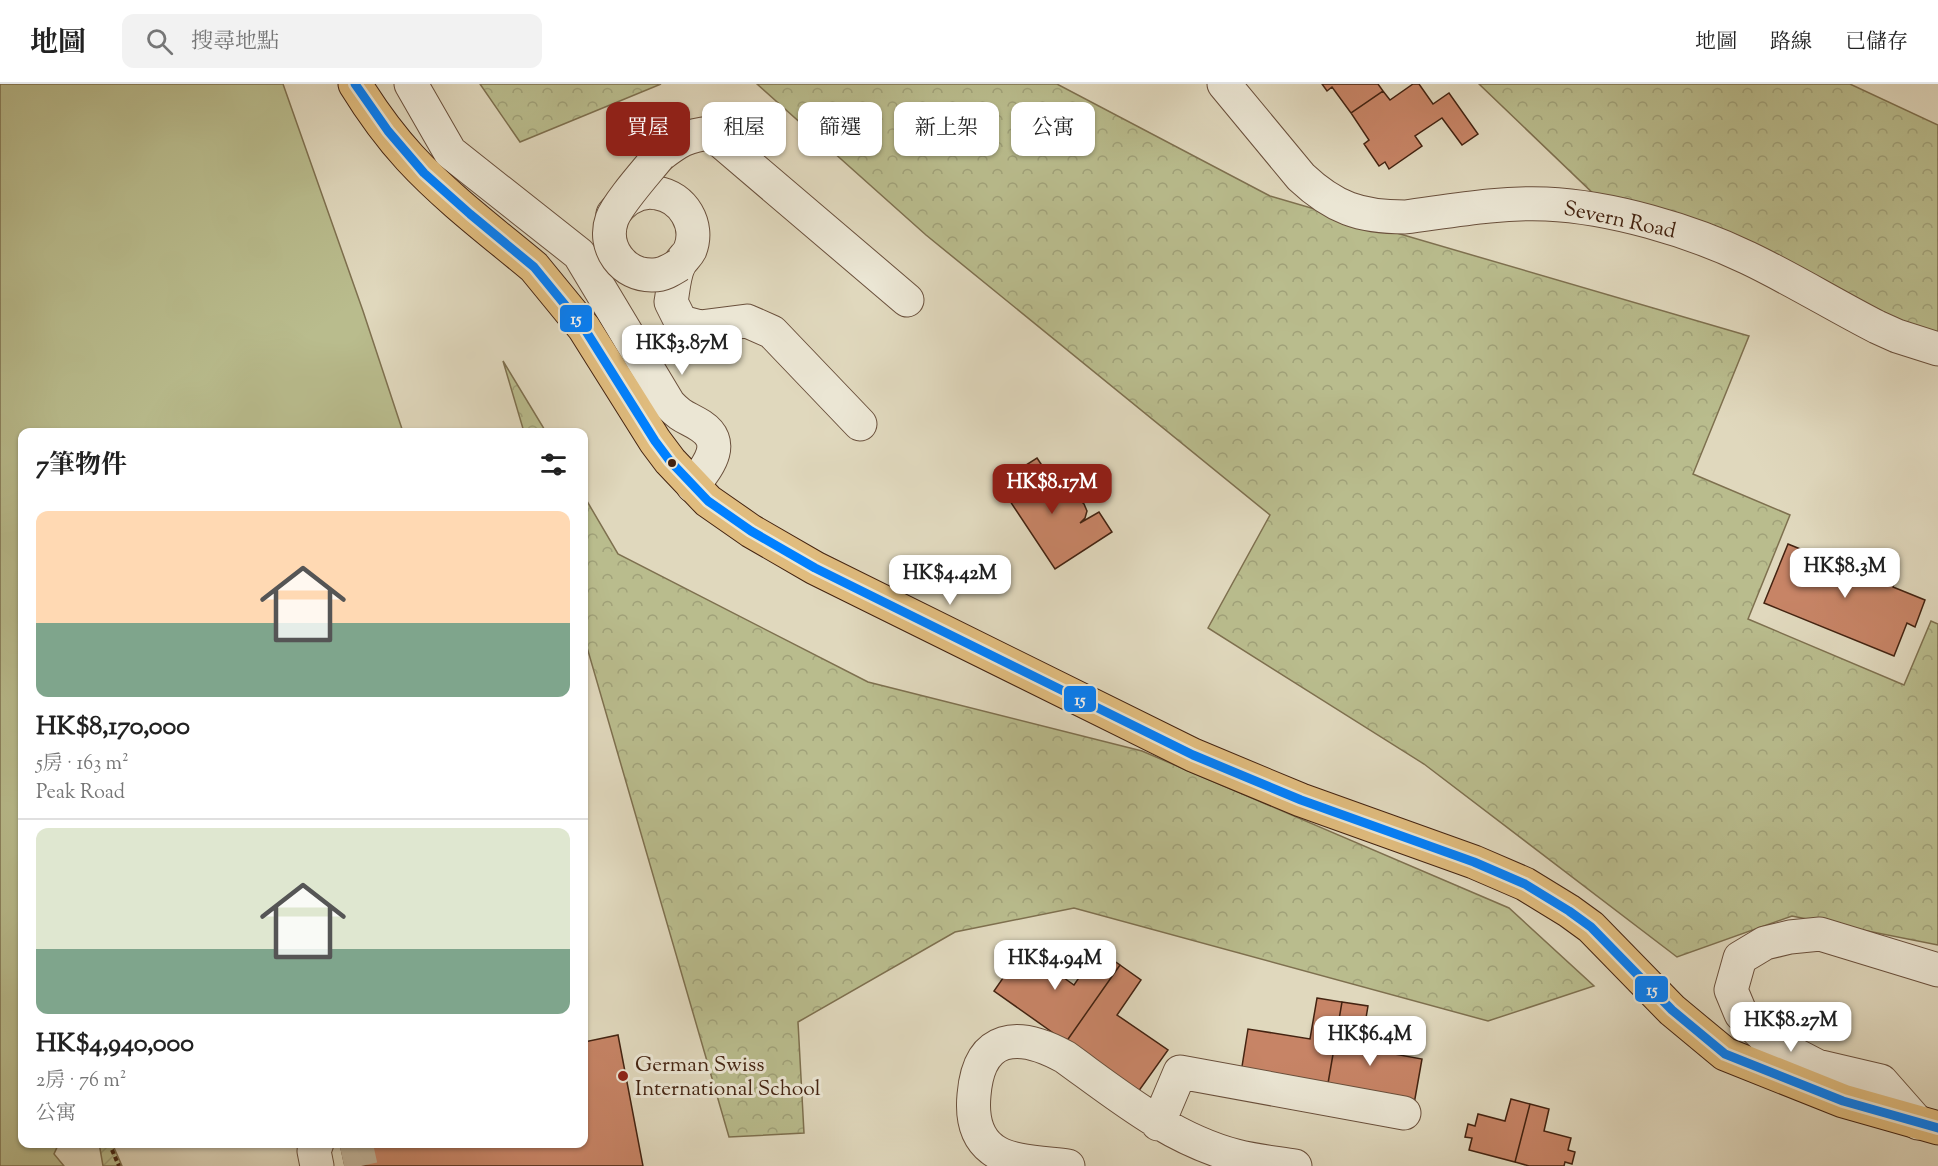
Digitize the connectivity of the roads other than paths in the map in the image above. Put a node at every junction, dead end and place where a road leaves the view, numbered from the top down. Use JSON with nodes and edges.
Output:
{"nodes":[{"id":1,"x":355,"y":84,"type":"edge"},
{"id":2,"x":411,"y":84,"type":"edge"},
{"id":3,"x":1224,"y":84,"type":"edge"},
{"id":4,"x":579,"y":254,"type":"junction"},
{"id":5,"x":679,"y":266,"type":"junction"},
{"id":6,"x":907,"y":300,"type":"dead end"},
{"id":7,"x":1938,"y":349,"type":"edge"},
{"id":8,"x":860,"y":424,"type":"dead end"},
{"id":9,"x":693,"y":486,"type":"junction"},
{"id":10,"x":1938,"y":970,"type":"edge"},
{"id":11,"x":1404,"y":1113,"type":"dead end"},
{"id":12,"x":1158,"y":1124,"type":"junction"},
{"id":13,"x":1928,"y":1125,"type":"edge"},
{"id":14,"x":315,"y":1148,"type":"edge"},
{"id":15,"x":316,"y":1166,"type":"edge"},
{"id":16,"x":1068,"y":1166,"type":"edge"},
{"id":17,"x":1295,"y":1166,"type":"edge"}],
"edges":[{"from":1,"to":9,"type":"main road"},
{"from":2,"to":4,"type":"street"},
{"from":3,"to":7,"type":"street","name":"Severn Road"},
{"from":4,"to":5,"type":"street"},
{"from":4,"to":9,"type":"street"},
{"from":5,"to":6,"type":"street","bridge":true},
{"from":5,"to":8,"type":"street"},
{"from":9,"to":13,"type":"main road"},
{"from":10,"to":13,"type":"street"},
{"from":11,"to":12,"type":"street"},
{"from":12,"to":16,"type":"street"},
{"from":12,"to":17,"type":"street"},
{"from":14,"to":15,"type":"street"}]}
